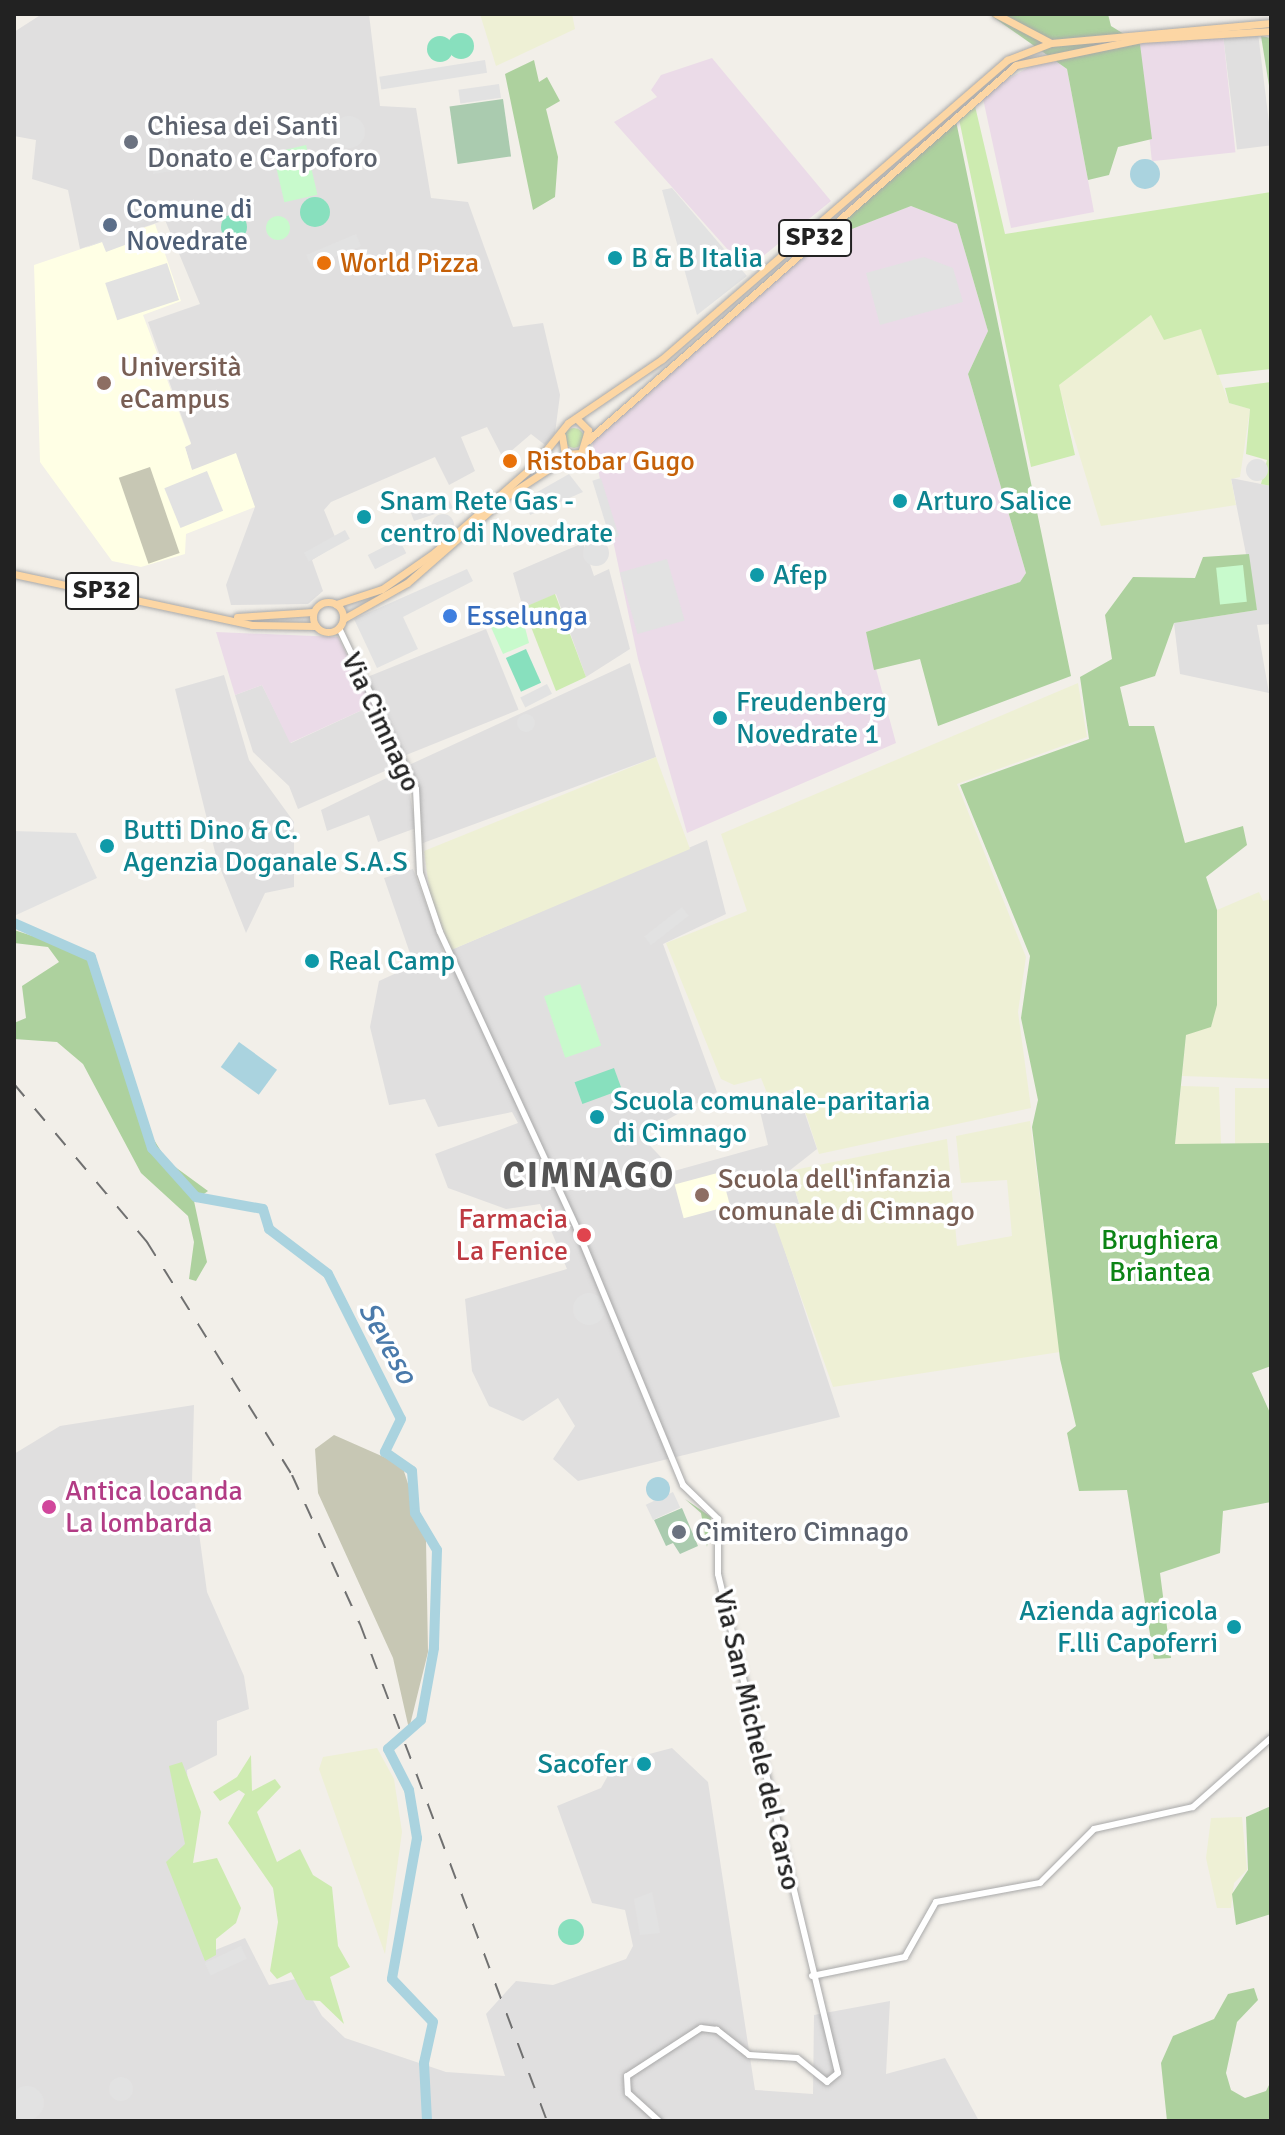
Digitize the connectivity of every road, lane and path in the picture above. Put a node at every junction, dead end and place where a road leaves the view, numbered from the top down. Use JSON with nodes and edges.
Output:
{"nodes":[{"id":1,"x":996,"y":14,"type":"edge"},
{"id":2,"x":1271,"y":23,"type":"edge"},
{"id":3,"x":1271,"y":31,"type":"edge"},
{"id":4,"x":1051,"y":43,"type":"junction"},
{"id":5,"x":577,"y":419,"type":"junction"},
{"id":6,"x":562,"y":433,"type":"junction"},
{"id":7,"x":587,"y":441,"type":"junction"},
{"id":8,"x":568,"y":456,"type":"junction"},
{"id":9,"x":14,"y":574,"type":"edge"},
{"id":10,"x":336,"y":604,"type":"junction"},
{"id":11,"x":189,"y":610,"type":"junction"},
{"id":12,"x":313,"y":612,"type":"junction"},
{"id":13,"x":343,"y":619,"type":"junction"},
{"id":14,"x":315,"y":626,"type":"junction"},
{"id":15,"x":335,"y":630,"type":"junction"},
{"id":16,"x":446,"y":946,"type":"joint"},
{"id":17,"x":1271,"y":1738,"type":"edge"},
{"id":18,"x":812,"y":1976,"type":"junction"},
{"id":19,"x":659,"y":2121,"type":"edge"}],
"edges":[{"from":1,"to":4,"type":"main road"},
{"from":2,"to":4,"type":"main road","number":"SP32"},
{"from":3,"to":7,"type":"main road","number":"SP32"},
{"from":4,"to":5,"type":"main road","number":"SP32"},
{"from":5,"to":6,"type":"main road","number":"SP32"},
{"from":5,"to":7,"type":"main road"},
{"from":6,"to":8,"type":"main road"},
{"from":6,"to":10,"type":"main road","number":"SP32"},
{"from":7,"to":8,"type":"main road"},
{"from":8,"to":13,"type":"main road"},
{"from":9,"to":11,"type":"main road","number":"SP32"},
{"from":10,"to":12,"type":"main road"},
{"from":10,"to":13,"type":"main road"},
{"from":11,"to":12,"type":"main road","number":"SP32"},
{"from":11,"to":14,"type":"main road","number":"SP32"},
{"from":12,"to":14,"type":"main road"},
{"from":13,"to":15,"type":"main road"},
{"from":14,"to":15,"type":"main road"},
{"from":15,"to":16,"type":"street","name":"Via Cimnago"},
{"from":16,"to":18,"type":"street","name":"Via San Michele del Carso"},
{"from":17,"to":18,"type":"street"},
{"from":18,"to":19,"type":"street","name":"Via San Michele del Carso"}]}
